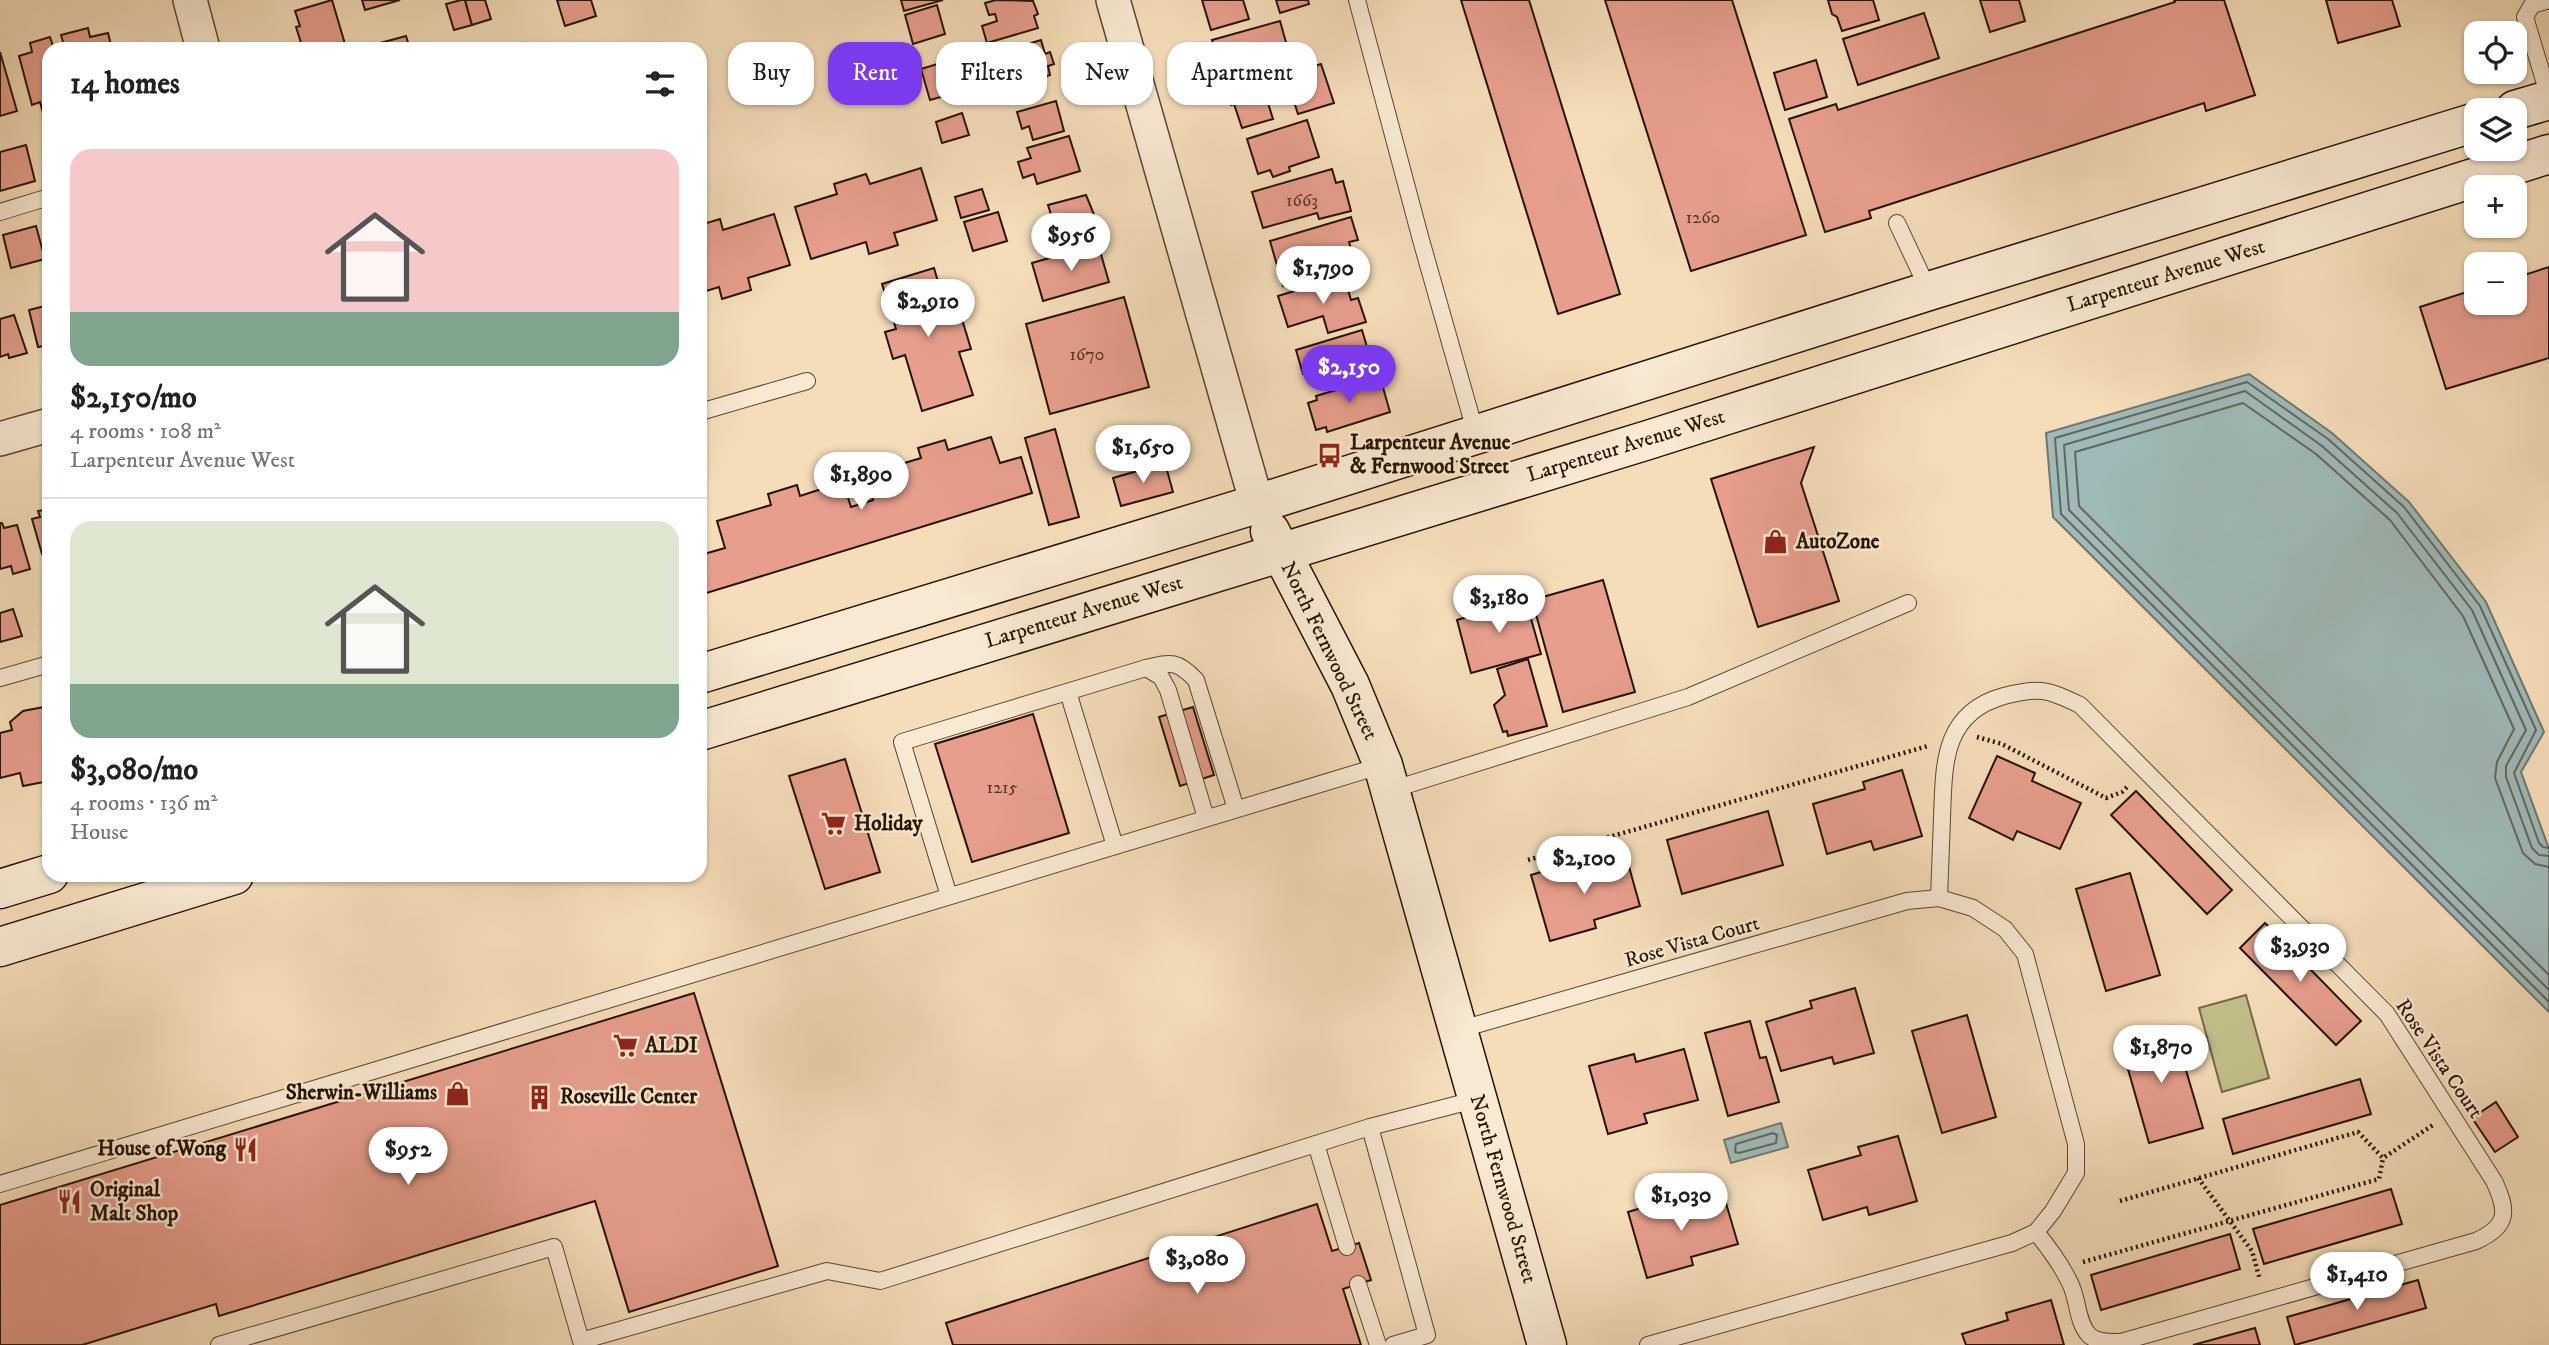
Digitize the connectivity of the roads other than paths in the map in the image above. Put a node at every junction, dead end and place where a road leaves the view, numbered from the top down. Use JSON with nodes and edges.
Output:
{"nodes":[{"id":1,"x":190,"y":0,"type":"edge"},
{"id":2,"x":1113,"y":0,"type":"edge"},
{"id":3,"x":1357,"y":0,"type":"edge"},
{"id":4,"x":2549,"y":0,"type":"edge"},
{"id":5,"x":201,"y":42,"type":"edge"},
{"id":6,"x":2549,"y":98,"type":"edge"},
{"id":7,"x":2527,"y":106,"type":"edge"},
{"id":8,"x":2464,"y":126,"type":"edge"},
{"id":9,"x":2549,"y":155,"type":"edge"},
{"id":10,"x":42,"y":199,"type":"edge"},
{"id":11,"x":0,"y":212,"type":"edge"},
{"id":12,"x":1897,"y":223,"type":"dead end"},
{"id":13,"x":1929,"y":291,"type":"junction"},
{"id":14,"x":807,"y":381,"type":"dead end"},
{"id":15,"x":707,"y":410,"type":"edge"},
{"id":16,"x":42,"y":427,"type":"edge"},
{"id":17,"x":1476,"y":434,"type":"junction"},
{"id":18,"x":0,"y":439,"type":"edge"},
{"id":19,"x":1258,"y":504,"type":"junction"},
{"id":20,"x":1281,"y":553,"type":"junction"},
{"id":21,"x":1908,"y":603,"type":"dead end"},
{"id":22,"x":42,"y":666,"type":"edge"},
{"id":23,"x":1146,"y":668,"type":"junction"},
{"id":24,"x":707,"y":672,"type":"edge"},
{"id":25,"x":0,"y":678,"type":"edge"},
{"id":26,"x":1068,"y":692,"type":"junction"},
{"id":27,"x":707,"y":729,"type":"edge"},
{"id":28,"x":1387,"y":778,"type":"junction"},
{"id":29,"x":1236,"y":809,"type":"junction"},
{"id":30,"x":1206,"y":818,"type":"junction"},
{"id":31,"x":1115,"y":846,"type":"junction"},
{"id":32,"x":42,"y":876,"type":"edge"},
{"id":33,"x":211,"y":882,"type":"edge"},
{"id":34,"x":0,"y":889,"type":"edge"},
{"id":35,"x":949,"y":896,"type":"junction"},
{"id":36,"x":1939,"y":898,"type":"junction"},
{"id":37,"x":0,"y":947,"type":"edge"},
{"id":38,"x":1458,"y":1030,"type":"junction"},
{"id":39,"x":1478,"y":1099,"type":"junction"},
{"id":40,"x":1370,"y":1127,"type":"junction"},
{"id":41,"x":1315,"y":1144,"type":"junction"},
{"id":42,"x":0,"y":1184,"type":"edge"},
{"id":43,"x":2036,"y":1232,"type":"junction"},
{"id":44,"x":1347,"y":1247,"type":"dead end"},
{"id":45,"x":1359,"y":1284,"type":"dead end"},
{"id":46,"x":219,"y":1345,"type":"edge"},
{"id":47,"x":1378,"y":1345,"type":"edge"},
{"id":48,"x":1393,"y":1345,"type":"edge"},
{"id":49,"x":1547,"y":1345,"type":"edge"},
{"id":50,"x":1648,"y":1345,"type":"edge"}],
"edges":[{"from":1,"to":5,"type":"street"},
{"from":2,"to":19,"type":"street","name":"North Fernwood Street"},
{"from":3,"to":17,"type":"lane"},
{"from":4,"to":6,"type":"lane"},
{"from":6,"to":7,"type":"main road"},
{"from":8,"to":13,"type":"main road"},
{"from":9,"to":20,"type":"main road","name":"Larpenteur Avenue West"},
{"from":10,"to":11,"type":"lane"},
{"from":12,"to":13,"type":"lane"},
{"from":13,"to":17,"type":"main road"},
{"from":14,"to":15,"type":"lane"},
{"from":16,"to":18,"type":"street"},
{"from":17,"to":19,"type":"main road"},
{"from":19,"to":20,"type":"main road","name":"North Fernwood Street"},
{"from":19,"to":24,"type":"main road"},
{"from":20,"to":27,"type":"main road","name":"Larpenteur Avenue West"},
{"from":20,"to":28,"type":"main road","name":"North Fernwood Street"},
{"from":21,"to":28,"type":"lane"},
{"from":22,"to":25,"type":"lane"},
{"from":23,"to":26,"type":"lane"},
{"from":23,"to":29,"type":"lane"},
{"from":23,"to":30,"type":"lane"},
{"from":26,"to":31,"type":"lane"},
{"from":26,"to":35,"type":"lane"},
{"from":28,"to":29,"type":"lane"},
{"from":28,"to":38,"type":"main road","name":"North Fernwood Street"},
{"from":29,"to":30,"type":"lane"},
{"from":30,"to":31,"type":"lane"},
{"from":31,"to":35,"type":"lane"},
{"from":32,"to":34,"type":"main road"},
{"from":33,"to":37,"type":"main road"},
{"from":35,"to":42,"type":"lane"},
{"from":36,"to":38,"type":"lane","name":"Rose Vista Court"},
{"from":36,"to":43,"type":"lane","name":"Rose Vista Court"},
{"from":36,"to":43,"type":"lane","name":"Rose Vista Court"},
{"from":38,"to":39,"type":"main road","name":"North Fernwood Street"},
{"from":39,"to":40,"type":"lane"},
{"from":39,"to":49,"type":"main road","name":"North Fernwood Street"},
{"from":40,"to":41,"type":"lane"},
{"from":40,"to":48,"type":"lane"},
{"from":41,"to":44,"type":"lane"},
{"from":41,"to":46,"type":"lane"},
{"from":43,"to":50,"type":"lane"},
{"from":45,"to":47,"type":"lane"}]}
